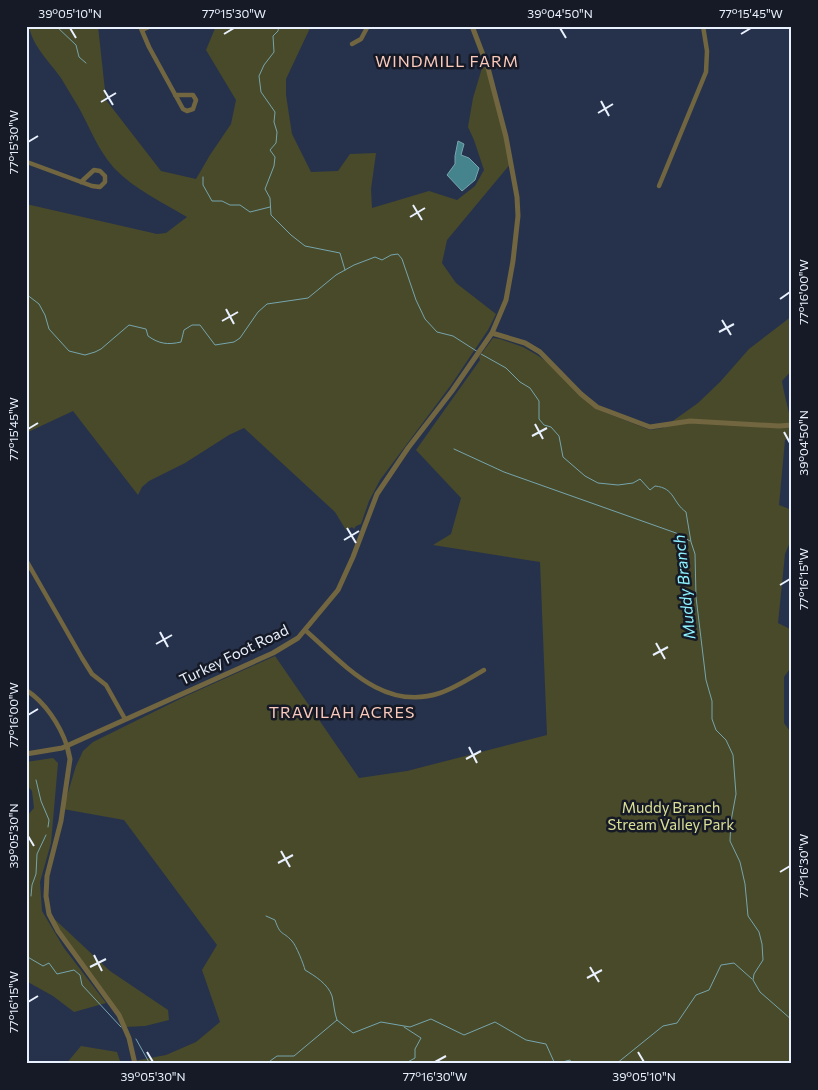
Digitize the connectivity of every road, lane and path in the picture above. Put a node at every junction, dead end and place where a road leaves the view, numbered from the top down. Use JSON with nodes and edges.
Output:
{"nodes":[{"id":1,"x":151,"y":26,"type":"edge"},
{"id":2,"x":368,"y":26,"type":"edge"},
{"id":3,"x":472,"y":26,"type":"edge"},
{"id":4,"x":703,"y":26,"type":"edge"},
{"id":5,"x":141,"y":28,"type":"edge"},
{"id":6,"x":352,"y":44,"type":"dead end"},
{"id":7,"x":175,"y":95,"type":"junction"},
{"id":8,"x":26,"y":161,"type":"edge"},
{"id":9,"x":81,"y":182,"type":"junction"},
{"id":10,"x":659,"y":186,"type":"dead end"},
{"id":11,"x":492,"y":333,"type":"junction"},
{"id":12,"x":792,"y":425,"type":"edge"},
{"id":13,"x":26,"y":560,"type":"edge"},
{"id":14,"x":306,"y":630,"type":"junction"},
{"id":15,"x":484,"y":670,"type":"dead end"},
{"id":16,"x":26,"y":690,"type":"edge"},
{"id":17,"x":125,"y":719,"type":"junction"},
{"id":18,"x":67,"y":746,"type":"junction"},
{"id":19,"x":26,"y":754,"type":"edge"},
{"id":20,"x":135,"y":1064,"type":"edge"}],
"edges":[{"from":1,"to":5,"type":"street"},
{"from":2,"to":6,"type":"street"},
{"from":3,"to":11,"type":"street","name":"Turkey Foot Road"},
{"from":4,"to":10,"type":"street"},
{"from":5,"to":7,"type":"street"},
{"from":7,"to":7,"type":"street"},
{"from":8,"to":9,"type":"street"},
{"from":9,"to":9,"type":"street"},
{"from":11,"to":12,"type":"street"},
{"from":11,"to":14,"type":"street","name":"Turkey Foot Road"},
{"from":13,"to":17,"type":"street"},
{"from":14,"to":15,"type":"street"},
{"from":14,"to":17,"type":"street","name":"Turkey Foot Road"},
{"from":16,"to":18,"type":"street"},
{"from":17,"to":18,"type":"street","name":"Turkey Foot Road"},
{"from":18,"to":19,"type":"street","name":"Turkey Foot Road"},
{"from":18,"to":20,"type":"street"}]}
